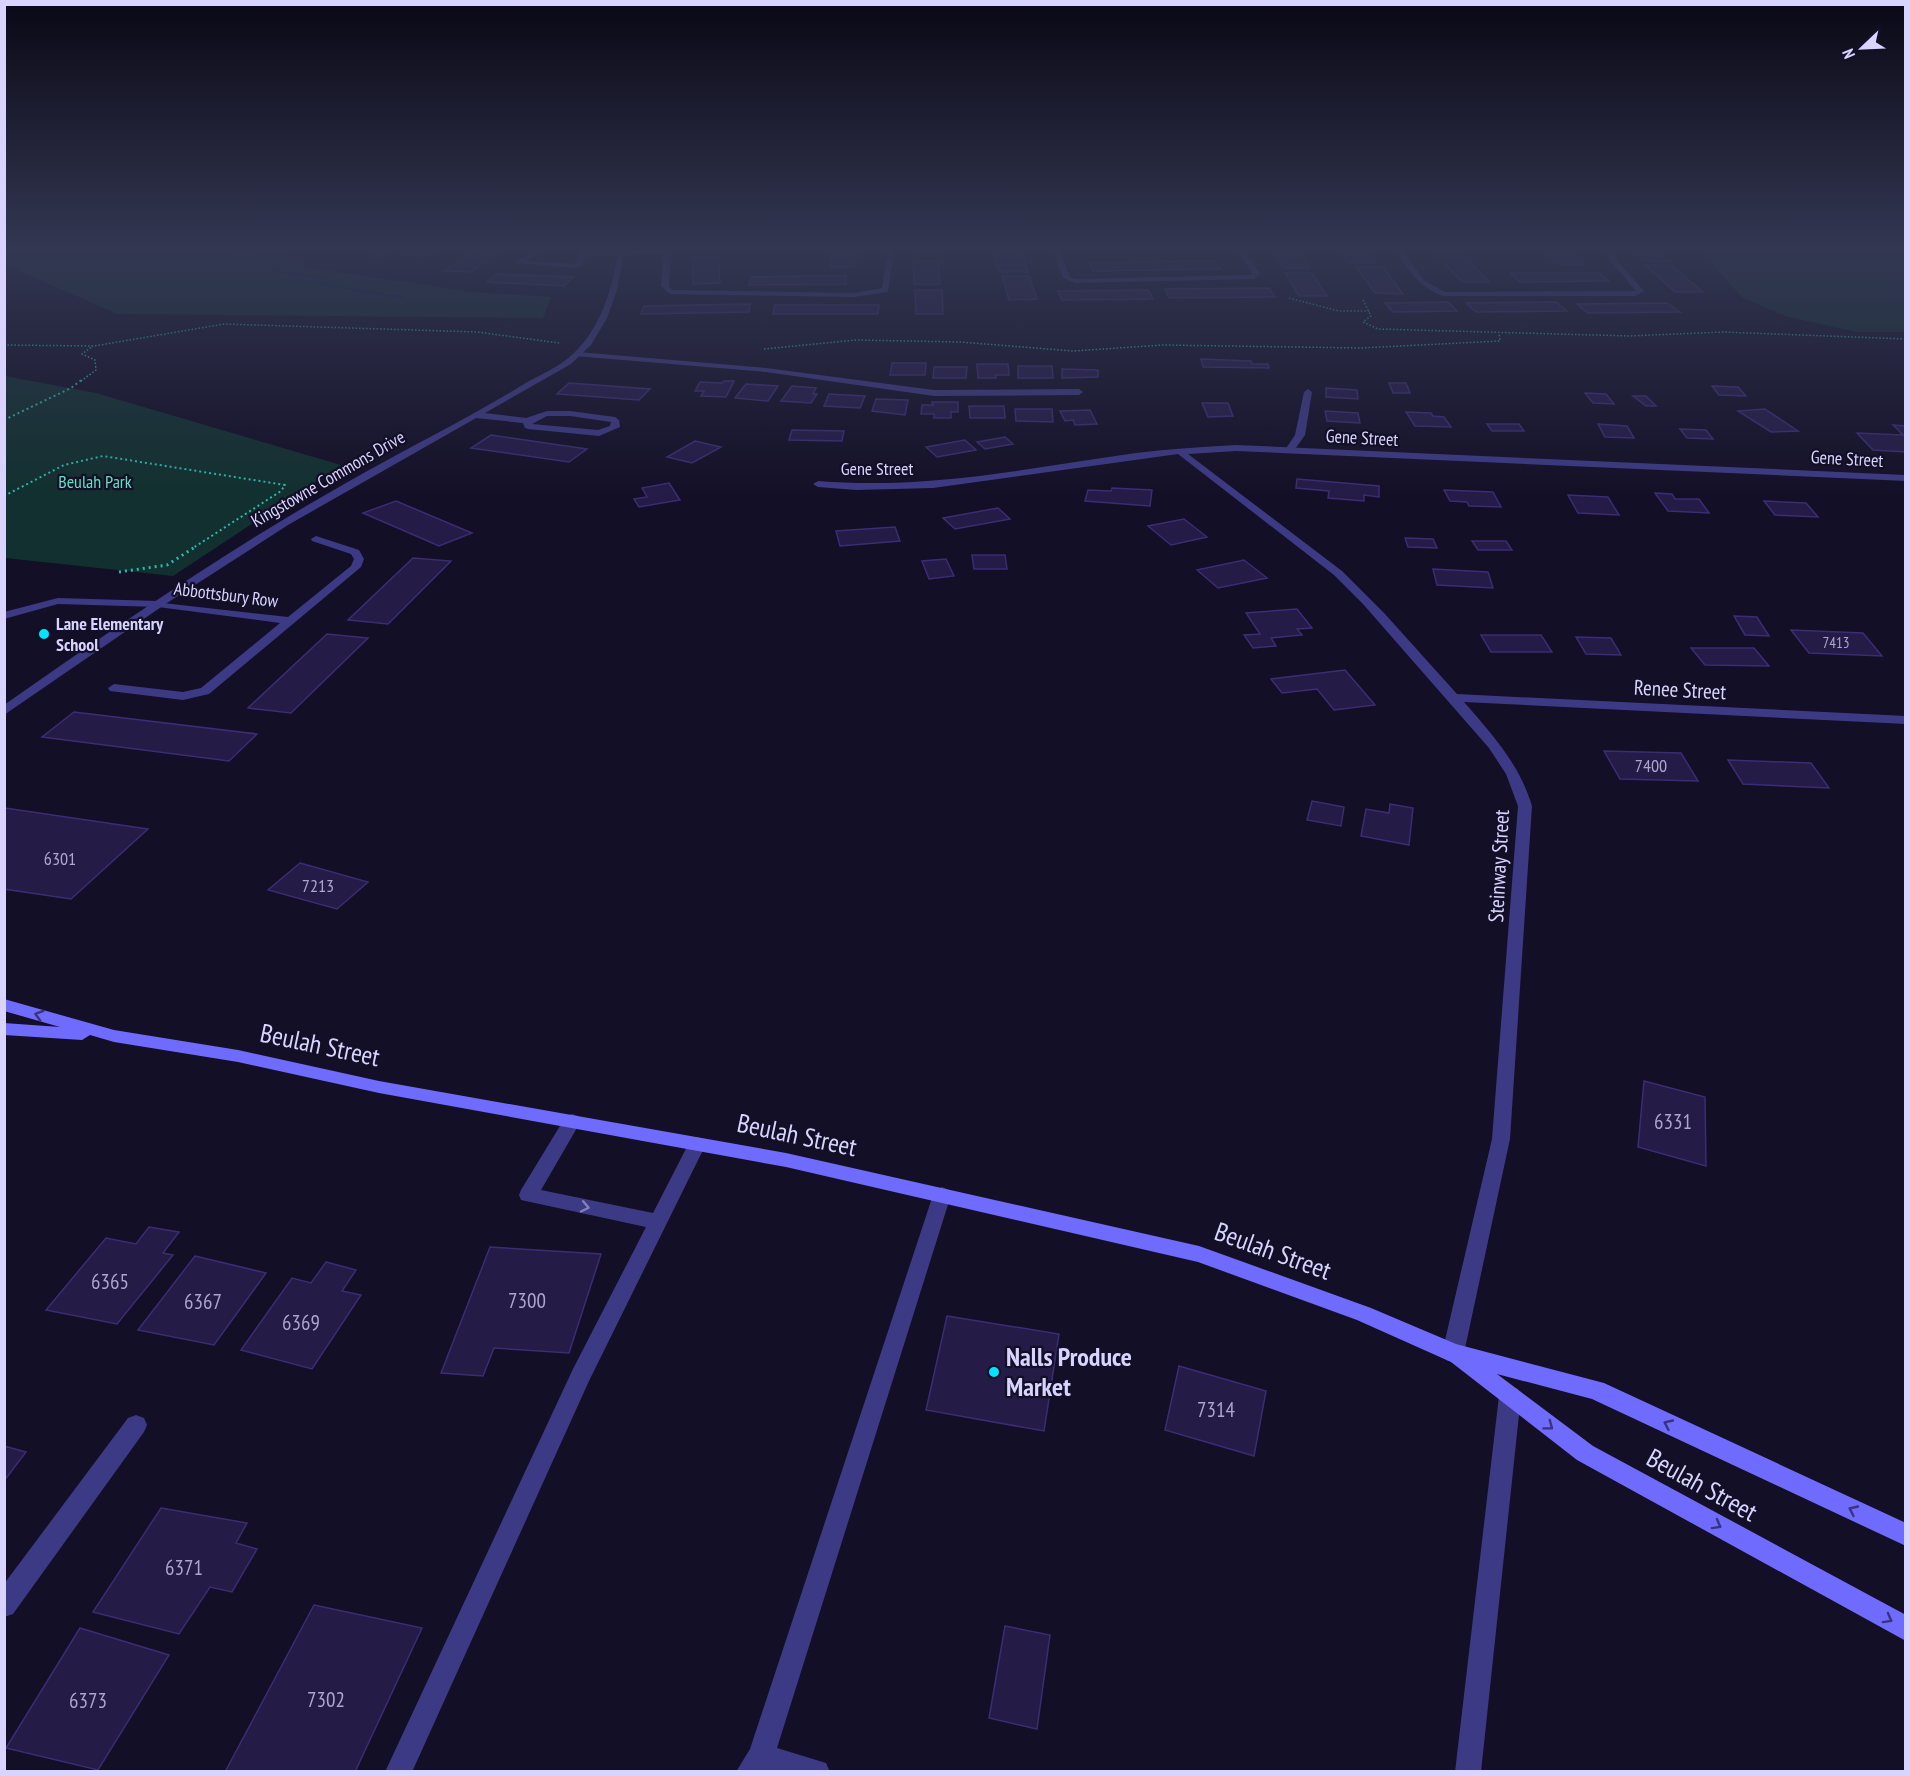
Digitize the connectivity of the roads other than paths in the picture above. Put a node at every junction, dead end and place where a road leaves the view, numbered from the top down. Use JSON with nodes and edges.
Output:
{"nodes":[{"id":1,"x":596,"y":330,"type":"edge"},
{"id":2,"x":581,"y":351,"type":"junction"},
{"id":3,"x":1308,"y":392,"type":"dead end"},
{"id":4,"x":1079,"y":393,"type":"dead end"},
{"id":5,"x":492,"y":407,"type":"junction"},
{"id":6,"x":476,"y":415,"type":"junction"},
{"id":7,"x":531,"y":418,"type":"junction"},
{"id":8,"x":1290,"y":450,"type":"junction"},
{"id":9,"x":1179,"y":451,"type":"junction"},
{"id":10,"x":1905,"y":478,"type":"edge"},
{"id":11,"x":818,"y":484,"type":"dead end"},
{"id":12,"x":316,"y":539,"type":"dead end"},
{"id":13,"x":158,"y":604,"type":"junction"},
{"id":14,"x":4,"y":616,"type":"edge"},
{"id":15,"x":290,"y":621,"type":"junction"},
{"id":16,"x":114,"y":688,"type":"dead end"},
{"id":17,"x":1453,"y":698,"type":"junction"},
{"id":18,"x":4,"y":711,"type":"edge"},
{"id":19,"x":1905,"y":720,"type":"edge"},
{"id":20,"x":4,"y":1005,"type":"edge"},
{"id":21,"x":4,"y":1029,"type":"edge"},
{"id":22,"x":114,"y":1036,"type":"junction"},
{"id":23,"x":572,"y":1122,"type":"junction"},
{"id":24,"x":697,"y":1144,"type":"junction"},
{"id":25,"x":942,"y":1195,"type":"junction"},
{"id":26,"x":658,"y":1222,"type":"junction"},
{"id":27,"x":1453,"y":1353,"type":"junction"},
{"id":28,"x":1510,"y":1396,"type":"junction"},
{"id":29,"x":136,"y":1425,"type":"dead end"},
{"id":30,"x":1905,"y":1535,"type":"edge"},
{"id":31,"x":4,"y":1605,"type":"edge"},
{"id":32,"x":1905,"y":1629,"type":"edge"},
{"id":33,"x":755,"y":1764,"type":"edge"},
{"id":34,"x":398,"y":1772,"type":"edge"},
{"id":35,"x":817,"y":1772,"type":"edge"},
{"id":36,"x":1468,"y":1772,"type":"edge"}],
"edges":[{"from":1,"to":2,"type":"street","name":"Kingstowne Commons Drive"},
{"from":2,"to":4,"type":"street"},
{"from":2,"to":5,"type":"street","name":"Kingstowne Commons Drive"},
{"from":3,"to":8,"type":"street"},
{"from":5,"to":6,"type":"street","name":"Kingstowne Commons Drive"},
{"from":5,"to":7,"type":"street"},
{"from":6,"to":7,"type":"street"},
{"from":6,"to":13,"type":"street","name":"Kingstowne Commons Drive"},
{"from":7,"to":7,"type":"street"},
{"from":8,"to":9,"type":"street","name":"Gene Street"},
{"from":8,"to":10,"type":"street","name":"Gene Street"},
{"from":9,"to":11,"type":"street","name":"Gene Street"},
{"from":9,"to":17,"type":"street","name":"Steinway Street"},
{"from":12,"to":15,"type":"street","name":"Abbottsbury Row"},
{"from":13,"to":14,"type":"street","name":"Abbottsbury Row"},
{"from":13,"to":15,"type":"street","name":"Abbottsbury Row"},
{"from":13,"to":18,"type":"street","name":"Kingstowne Commons Drive"},
{"from":15,"to":16,"type":"street","name":"Abbottsbury Row"},
{"from":17,"to":19,"type":"street","name":"Renee Street"},
{"from":17,"to":27,"type":"street","name":"Steinway Street"},
{"from":22,"to":20,"type":"main road","name":"Beulah Street","one_way":true},
{"from":21,"to":22,"type":"main road","name":"Beulah Street"},
{"from":22,"to":23,"type":"main road","name":"Beulah Street"},
{"from":23,"to":24,"type":"main road","name":"Beulah Street"},
{"from":23,"to":26,"type":"street","one_way":true},
{"from":24,"to":25,"type":"main road","name":"Beulah Street"},
{"from":24,"to":26,"type":"street"},
{"from":25,"to":27,"type":"main road","name":"Beulah Street"},
{"from":25,"to":33,"type":"street"},
{"from":26,"to":34,"type":"street"},
{"from":27,"to":28,"type":"main road","name":"Beulah Street"},
{"from":30,"to":27,"type":"main road","name":"Beulah Street","one_way":true},
{"from":28,"to":32,"type":"main road","name":"Beulah Street","one_way":true},
{"from":28,"to":36,"type":"street"},
{"from":29,"to":31,"type":"street"},
{"from":33,"to":35,"type":"street"}]}
